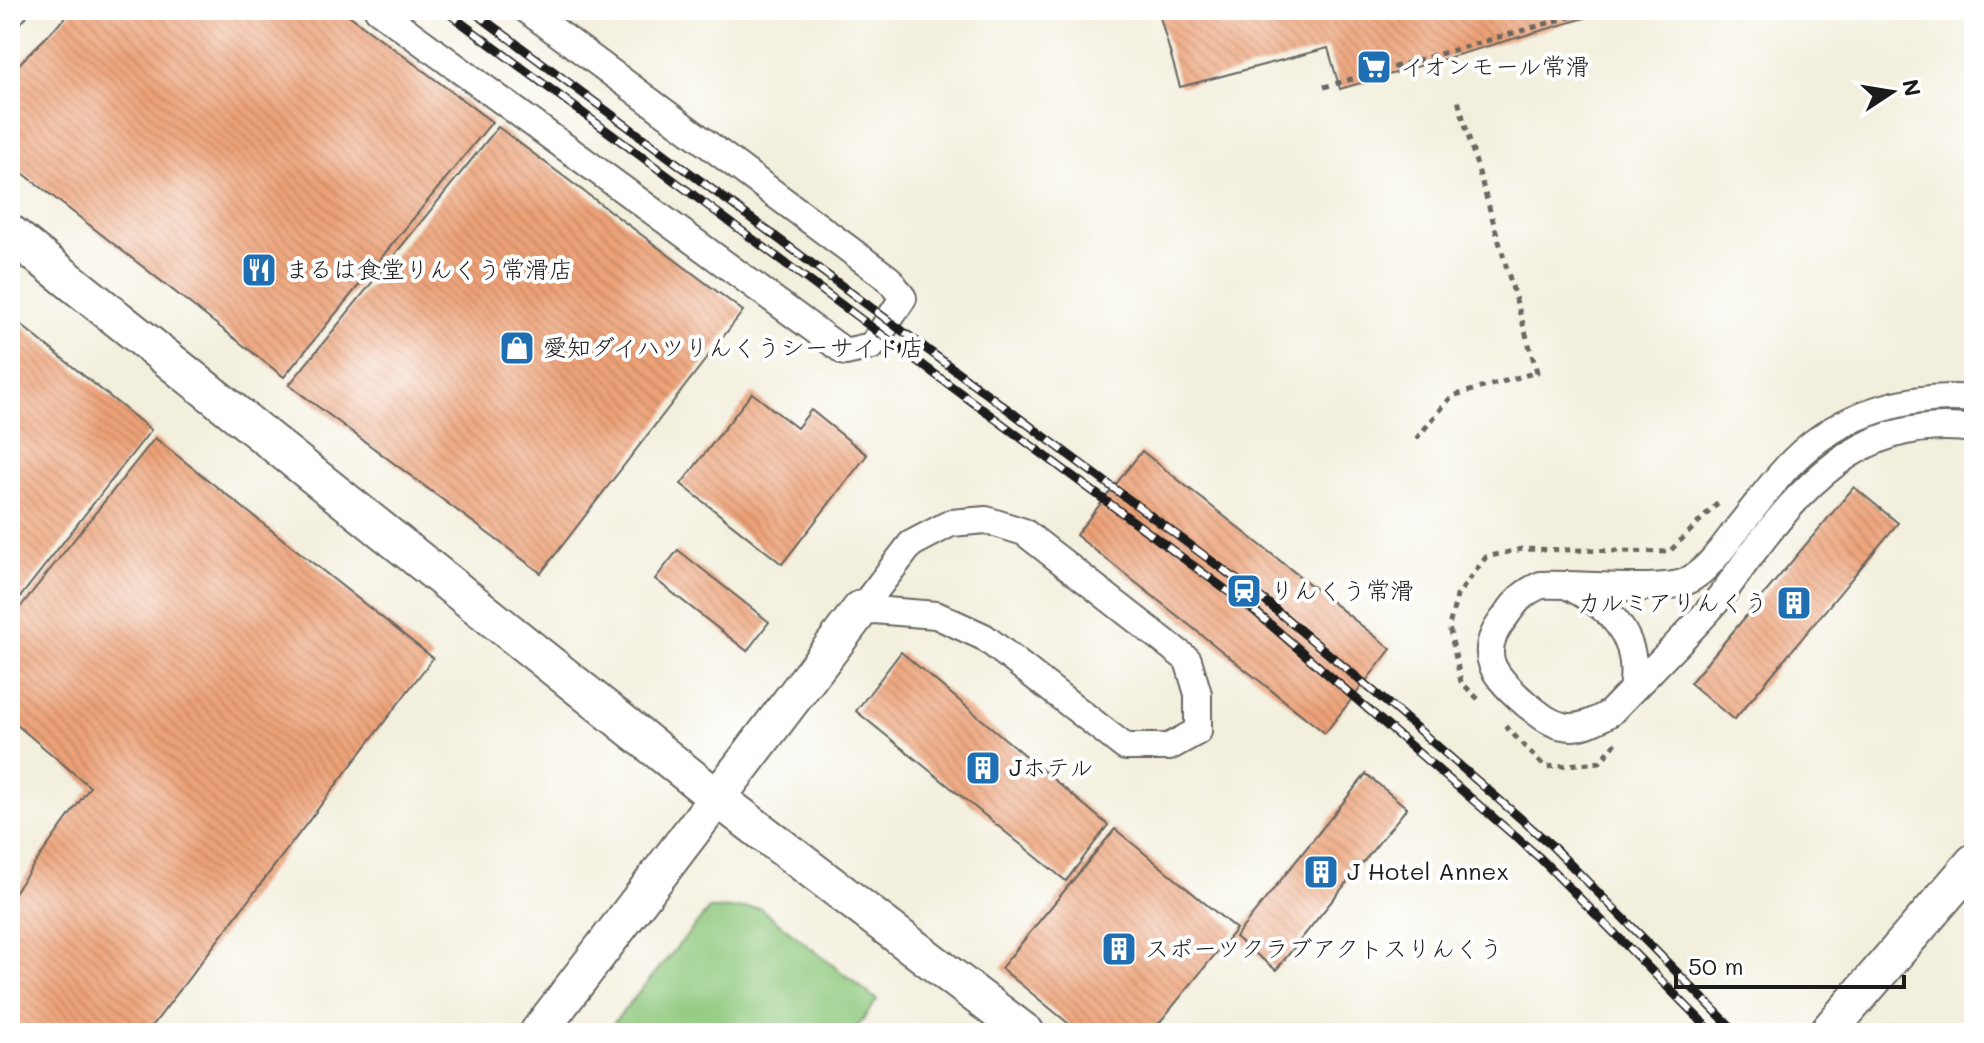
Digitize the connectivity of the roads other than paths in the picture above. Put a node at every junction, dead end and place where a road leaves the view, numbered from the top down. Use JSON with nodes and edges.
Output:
{"nodes":[{"id":1,"x":378,"y":10,"type":"edge"},
{"id":2,"x":527,"y":10,"type":"edge"},
{"id":3,"x":10,"y":233,"type":"edge"},
{"id":4,"x":1974,"y":399,"type":"edge"},
{"id":5,"x":1974,"y":429,"type":"edge"},
{"id":6,"x":1562,"y":584,"type":"junction"},
{"id":7,"x":861,"y":609,"type":"junction"},
{"id":8,"x":1632,"y":690,"type":"junction"},
{"id":9,"x":716,"y":797,"type":"junction"},
{"id":10,"x":1974,"y":862,"type":"edge"},
{"id":11,"x":538,"y":1033,"type":"edge"},
{"id":12,"x":1026,"y":1033,"type":"edge"},
{"id":13,"x":1827,"y":1033,"type":"edge"}],
"edges":[{"from":1,"to":2,"type":"street"},
{"from":3,"to":9,"type":"street"},
{"from":4,"to":6,"type":"street"},
{"from":5,"to":8,"type":"street"},
{"from":6,"to":8,"type":"street"},
{"from":6,"to":8,"type":"street"},
{"from":7,"to":7,"type":"street"},
{"from":7,"to":9,"type":"street"},
{"from":9,"to":11,"type":"street"},
{"from":9,"to":12,"type":"street"},
{"from":10,"to":13,"type":"street"}]}
